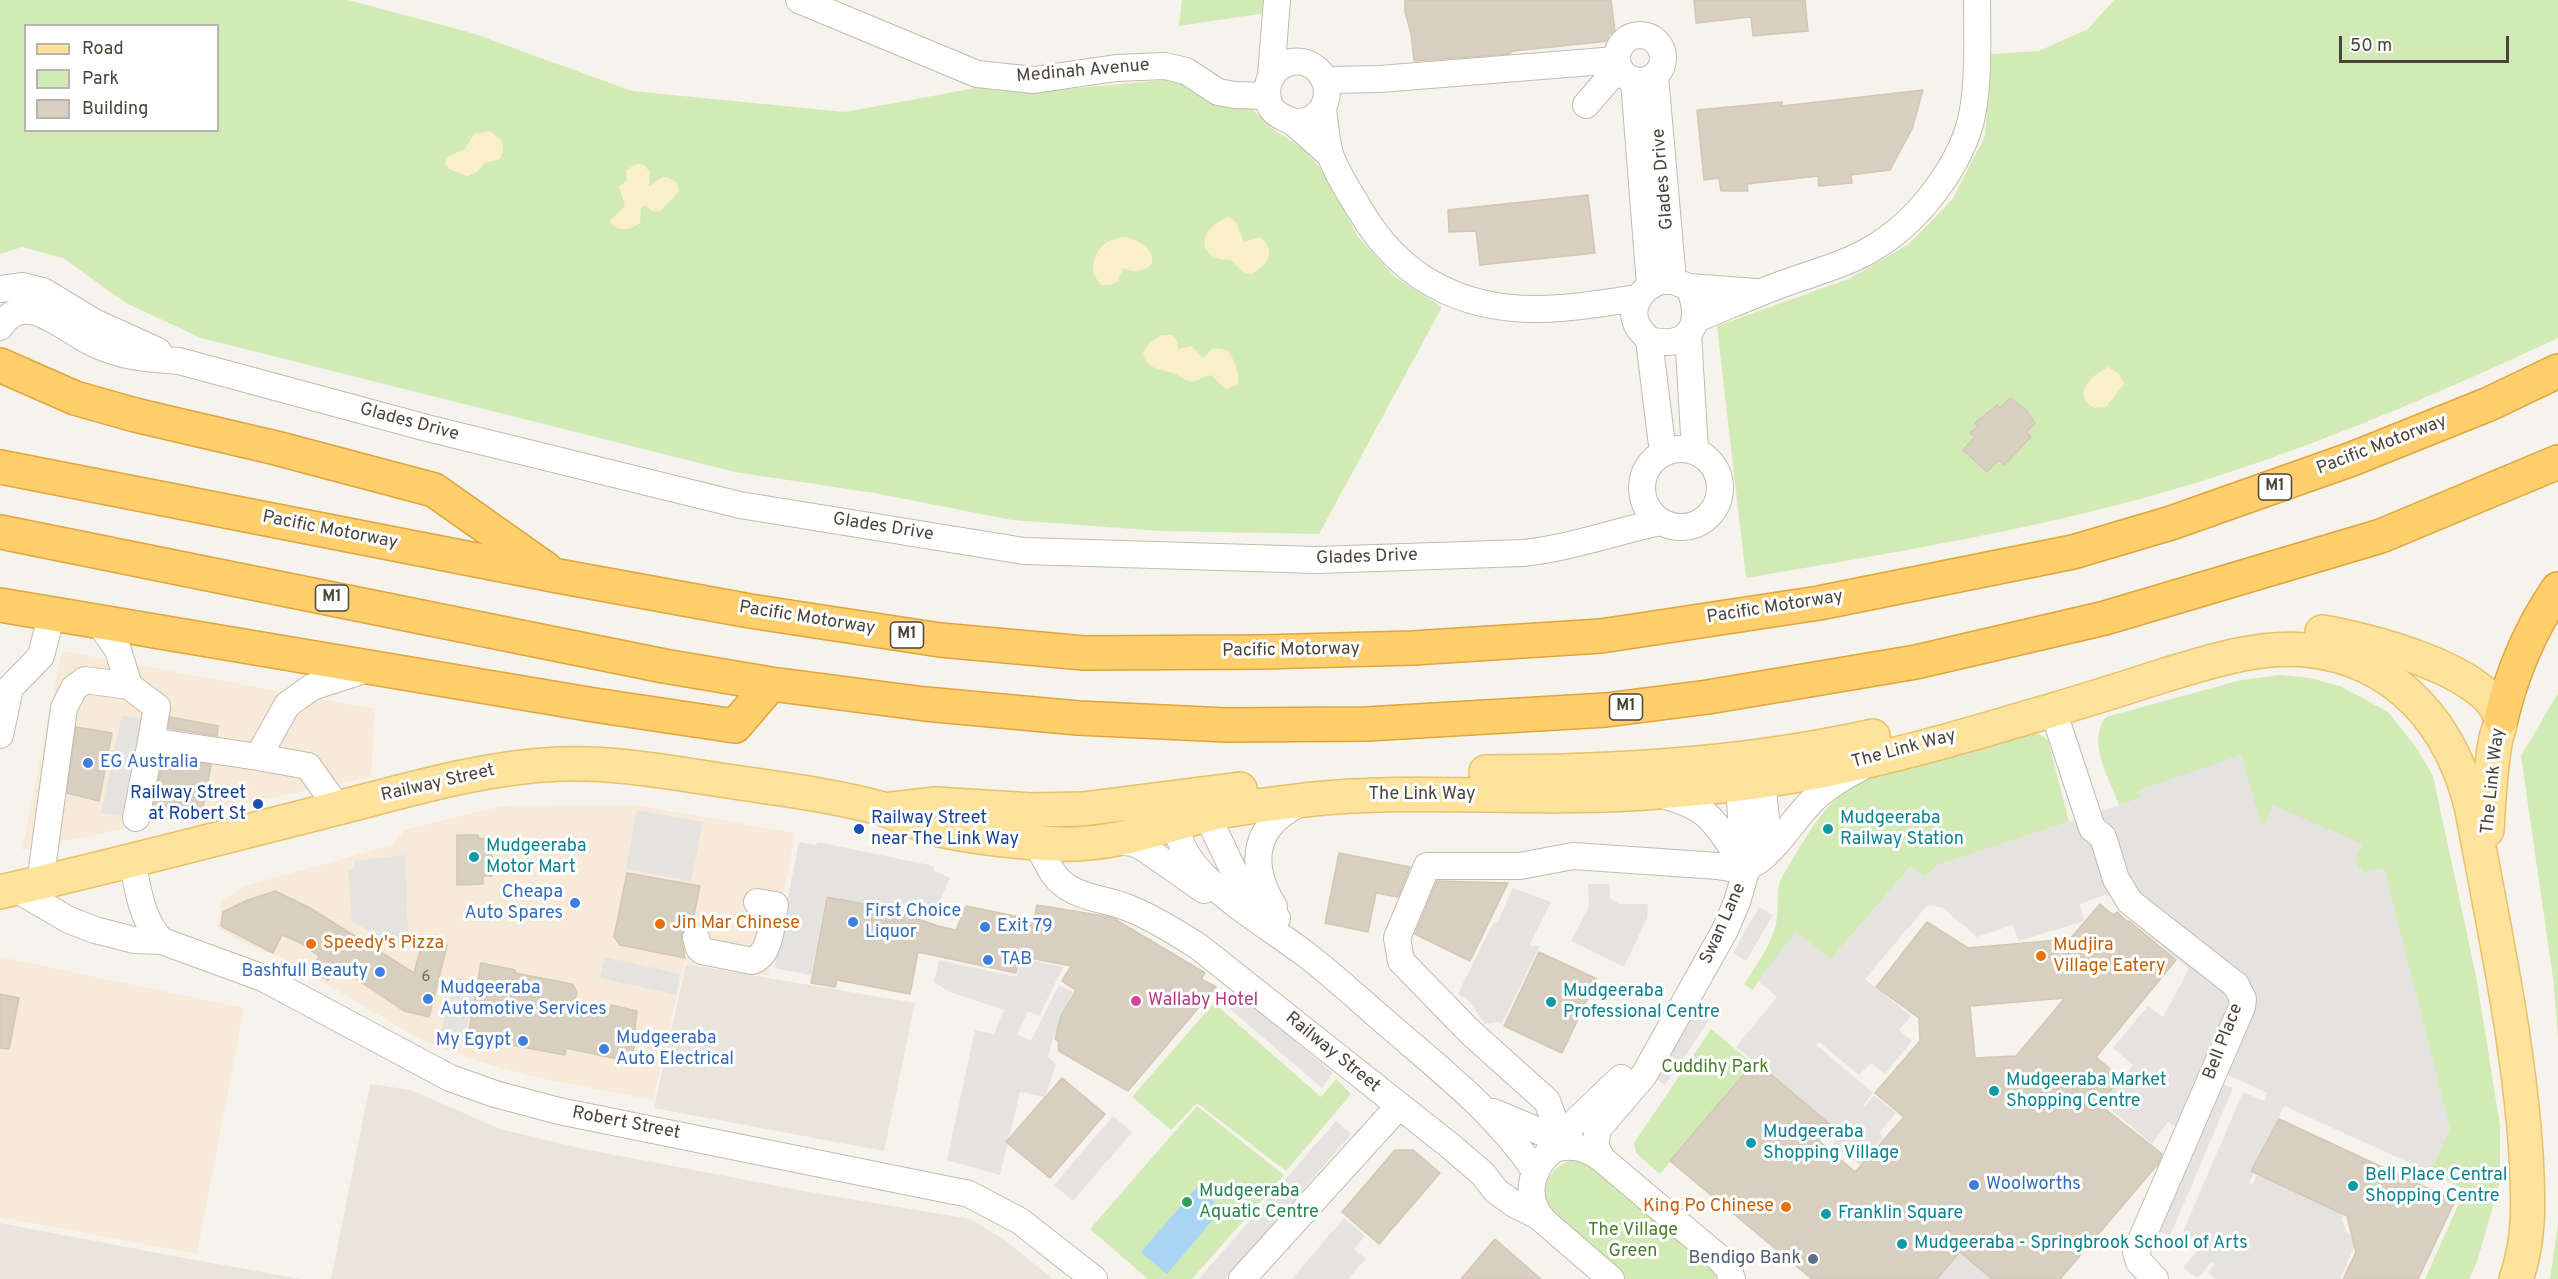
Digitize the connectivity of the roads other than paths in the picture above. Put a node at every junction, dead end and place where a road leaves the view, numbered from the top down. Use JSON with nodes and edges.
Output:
{"nodes":[{"id":1,"x":799,"y":0,"type":"edge"},
{"id":2,"x":1977,"y":0,"type":"edge"},
{"id":3,"x":1278,"y":5,"type":"edge"},
{"id":4,"x":1307,"y":63,"type":"junction"},
{"id":5,"x":1631,"y":71,"type":"junction"},
{"id":6,"x":1326,"y":80,"type":"junction"},
{"id":7,"x":1269,"y":86,"type":"junction"},
{"id":8,"x":1586,"y":105,"type":"dead end"},
{"id":9,"x":1323,"y":109,"type":"junction"},
{"id":10,"x":1293,"y":122,"type":"junction"},
{"id":11,"x":1330,"y":155,"type":"junction"},
{"id":12,"x":1662,"y":288,"type":"junction"},
{"id":13,"x":0,"y":290,"type":"edge"},
{"id":14,"x":1760,"y":292,"type":"junction"},
{"id":15,"x":1560,"y":309,"type":"junction"},
{"id":16,"x":1692,"y":326,"type":"junction"},
{"id":17,"x":0,"y":327,"type":"edge"},
{"id":18,"x":1643,"y":333,"type":"junction"},
{"id":19,"x":179,"y":361,"type":"junction"},
{"id":20,"x":0,"y":364,"type":"edge"},
{"id":21,"x":2558,"y":371,"type":"edge"},
{"id":22,"x":1695,"y":451,"type":"junction"},
{"id":23,"x":1664,"y":453,"type":"junction"},
{"id":24,"x":2558,"y":462,"type":"edge"},
{"id":25,"x":0,"y":467,"type":"edge"},
{"id":26,"x":1643,"y":500,"type":"junction"},
{"id":27,"x":1660,"y":522,"type":"junction"},
{"id":28,"x":0,"y":532,"type":"edge"},
{"id":29,"x":1603,"y":535,"type":"junction"},
{"id":30,"x":558,"y":576,"type":"junction"},
{"id":31,"x":2558,"y":589,"type":"edge"},
{"id":32,"x":0,"y":605,"type":"edge"},
{"id":33,"x":52,"y":613,"type":"junction"},
{"id":34,"x":99,"y":623,"type":"junction"},
{"id":35,"x":371,"y":668,"type":"junction"},
{"id":36,"x":771,"y":684,"type":"junction"},
{"id":37,"x":129,"y":686,"type":"junction"},
{"id":38,"x":2058,"y":701,"type":"junction"},
{"id":39,"x":2501,"y":719,"type":"junction"},
{"id":40,"x":0,"y":735,"type":"edge"},
{"id":41,"x":151,"y":741,"type":"junction"},
{"id":42,"x":258,"y":757,"type":"junction"},
{"id":43,"x":1882,"y":757,"type":"junction"},
{"id":44,"x":1749,"y":774,"type":"junction"},
{"id":45,"x":1655,"y":793,"type":"junction"},
{"id":46,"x":1309,"y":800,"type":"junction"},
{"id":47,"x":338,"y":808,"type":"junction"},
{"id":48,"x":884,"y":809,"type":"junction"},
{"id":49,"x":1192,"y":811,"type":"junction"},
{"id":50,"x":136,"y":818,"type":"dead end"},
{"id":51,"x":1115,"y":841,"type":"junction"},
{"id":52,"x":1033,"y":842,"type":"junction"},
{"id":53,"x":132,"y":861,"type":"junction"},
{"id":54,"x":1748,"y":867,"type":"junction"},
{"id":55,"x":2485,"y":878,"type":"junction"},
{"id":56,"x":12,"y":887,"type":"edge"},
{"id":57,"x":757,"y":902,"type":"dead end"},
{"id":58,"x":1266,"y":927,"type":"junction"},
{"id":59,"x":696,"y":938,"type":"dead end"},
{"id":60,"x":162,"y":941,"type":"junction"},
{"id":61,"x":1302,"y":947,"type":"junction"},
{"id":62,"x":1675,"y":1017,"type":"junction"},
{"id":63,"x":1399,"y":1106,"type":"junction"},
{"id":64,"x":1484,"y":1108,"type":"junction"},
{"id":65,"x":2526,"y":1154,"type":"junction"},
{"id":66,"x":1559,"y":1155,"type":"junction"},
{"id":67,"x":1483,"y":1174,"type":"junction"},
{"id":68,"x":1544,"y":1221,"type":"junction"},
{"id":69,"x":1727,"y":1271,"type":"edge"},
{"id":70,"x":1094,"y":1279,"type":"edge"},
{"id":71,"x":1242,"y":1279,"type":"edge"},
{"id":72,"x":1611,"y":1279,"type":"edge"},
{"id":73,"x":1745,"y":1279,"type":"edge"},
{"id":74,"x":2155,"y":1279,"type":"edge"},
{"id":75,"x":2493,"y":1279,"type":"edge"},
{"id":76,"x":2516,"y":1279,"type":"edge"}],
"edges":[{"from":1,"to":7,"type":"street","name":"Medinah Avenue"},
{"from":2,"to":14,"type":"street"},
{"from":3,"to":4,"type":"street"},
{"from":3,"to":7,"type":"street"},
{"from":4,"to":6,"type":"street"},
{"from":4,"to":7,"type":"street"},
{"from":5,"to":6,"type":"street"},
{"from":5,"to":8,"type":"street"},
{"from":5,"to":12,"type":"street","name":"Glades Drive"},
{"from":6,"to":9,"type":"street"},
{"from":7,"to":10,"type":"street"},
{"from":9,"to":10,"type":"street"},
{"from":9,"to":11,"type":"street"},
{"from":10,"to":11,"type":"street"},
{"from":11,"to":15,"type":"street"},
{"from":12,"to":14,"type":"street"},
{"from":12,"to":15,"type":"street"},
{"from":12,"to":16,"type":"street","name":"Glades Drive"},
{"from":12,"to":18,"type":"street","name":"Glades Drive"},
{"from":13,"to":19,"type":"street","name":"Glades Drive"},
{"from":14,"to":16,"type":"street"},
{"from":15,"to":18,"type":"street"},
{"from":16,"to":18,"type":"street"},
{"from":16,"to":22,"type":"street","name":"Glades Drive"},
{"from":17,"to":19,"type":"street","name":"Glades Drive"},
{"from":18,"to":23,"type":"street","name":"Glades Drive"},
{"from":19,"to":29,"type":"street","name":"Glades Drive"},
{"from":20,"to":30,"type":"highway","number":"M1"},
{"from":21,"to":30,"type":"highway","name":"Pacific Motorway","number":"M1"},
{"from":22,"to":23,"type":"street"},
{"from":22,"to":27,"type":"street","name":"Glades Drive"},
{"from":23,"to":26,"type":"street"},
{"from":24,"to":36,"type":"highway","number":"M1"},
{"from":25,"to":30,"type":"highway","name":"Pacific Motorway","number":"M1"},
{"from":26,"to":27,"type":"street"},
{"from":26,"to":29,"type":"street","name":"Glades Drive"},
{"from":27,"to":29,"type":"street","name":"Glades Drive"},
{"from":28,"to":36,"type":"highway","number":"M1"},
{"from":31,"to":39,"type":"highway"},
{"from":32,"to":33,"type":"highway"},
{"from":33,"to":34,"type":"highway"},
{"from":33,"to":40,"type":"street"},
{"from":34,"to":35,"type":"highway"},
{"from":34,"to":37,"type":"street"},
{"from":35,"to":36,"type":"highway"},
{"from":35,"to":42,"type":"street"},
{"from":37,"to":41,"type":"street"},
{"from":37,"to":56,"type":"street"},
{"from":38,"to":39,"type":"main road","name":"The Link Way"},
{"from":38,"to":43,"type":"main road","name":"The Link Way"},
{"from":38,"to":44,"type":"main road"},
{"from":38,"to":55,"type":"main road","name":"The Link Way"},
{"from":38,"to":74,"type":"street","name":"Bell Place"},
{"from":39,"to":55,"type":"main road","name":"The Link Way"},
{"from":41,"to":42,"type":"street"},
{"from":41,"to":50,"type":"street"},
{"from":42,"to":47,"type":"street"},
{"from":43,"to":44,"type":"main road","name":"The Link Way"},
{"from":43,"to":54,"type":"street","name":"Swan Lane"},
{"from":44,"to":45,"type":"main road","name":"The Link Way"},
{"from":44,"to":49,"type":"main road"},
{"from":44,"to":54,"type":"street","name":"Swan Lane"},
{"from":45,"to":46,"type":"main road","name":"The Link Way"},
{"from":45,"to":54,"type":"street","name":"Swan Lane"},
{"from":46,"to":49,"type":"main road","name":"The Link Way"},
{"from":46,"to":61,"type":"street","name":"Railway Street"},
{"from":47,"to":48,"type":"main road","name":"Railway Street"},
{"from":47,"to":53,"type":"main road","name":"Railway Street"},
{"from":48,"to":49,"type":"main road","name":"Railway Street"},
{"from":48,"to":52,"type":"main road","name":"Railway Street"},
{"from":49,"to":51,"type":"main road","name":"Railway Street"},
{"from":49,"to":58,"type":"street","name":"Railway Street"},
{"from":49,"to":61,"type":"street","name":"Railway Street"},
{"from":51,"to":52,"type":"main road","name":"Railway Street"},
{"from":51,"to":58,"type":"street","name":"Railway Street"},
{"from":52,"to":63,"type":"street","name":"Railway Street"},
{"from":53,"to":56,"type":"main road","name":"Railway Street"},
{"from":53,"to":60,"type":"street"},
{"from":54,"to":62,"type":"street","name":"Swan Lane"},
{"from":54,"to":66,"type":"street"},
{"from":55,"to":65,"type":"main road","name":"The Link Way"},
{"from":56,"to":60,"type":"street","name":"Robert Street"},
{"from":57,"to":59,"type":"street"},
{"from":58,"to":61,"type":"street","name":"Railway Street"},
{"from":60,"to":70,"type":"street","name":"Robert Street"},
{"from":61,"to":64,"type":"street","name":"Railway Street"},
{"from":62,"to":66,"type":"street"},
{"from":62,"to":66,"type":"street","name":"Swan Lane"},
{"from":63,"to":67,"type":"street","name":"Railway Street"},
{"from":63,"to":71,"type":"street"},
{"from":64,"to":66,"type":"street","name":"Railway Street"},
{"from":64,"to":66,"type":"street","name":"Railway Street"},
{"from":65,"to":75,"type":"main road","name":"The Link Way"},
{"from":65,"to":76,"type":"main road","name":"The Link Way"},
{"from":66,"to":67,"type":"street"},
{"from":66,"to":68,"type":"street","name":"Railway Street"},
{"from":66,"to":69,"type":"street","name":"Railway Street"},
{"from":67,"to":68,"type":"street","name":"Railway Street"},
{"from":68,"to":72,"type":"street","name":"Railway Street"},
{"from":69,"to":73,"type":"street","name":"Railway Street"}]}
